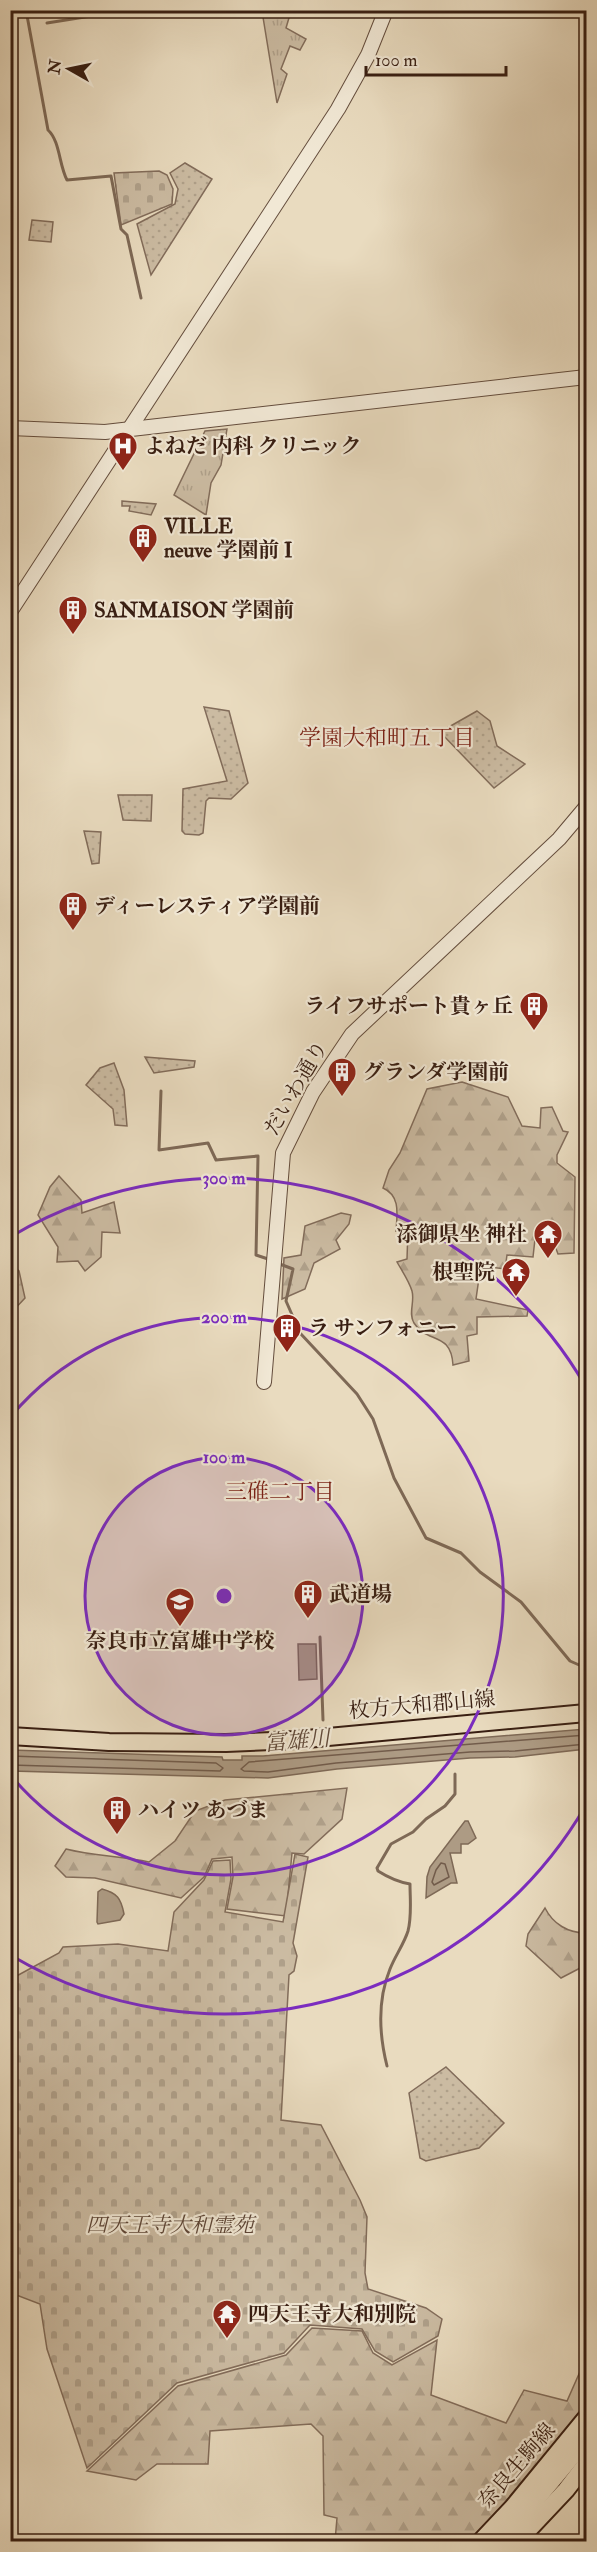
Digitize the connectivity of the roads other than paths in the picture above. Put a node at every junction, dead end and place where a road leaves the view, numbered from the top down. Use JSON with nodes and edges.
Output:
{"nodes":[{"id":1,"x":386,"y":10,"type":"edge"},
{"id":2,"x":586,"y":377,"type":"edge"},
{"id":3,"x":10,"y":428,"type":"edge"},
{"id":4,"x":130,"y":429,"type":"junction"},
{"id":5,"x":10,"y":612,"type":"edge"},
{"id":6,"x":586,"y":807,"type":"edge"},
{"id":7,"x":264,"y":1382,"type":"dead end"},
{"id":8,"x":586,"y":1713,"type":"edge"},
{"id":9,"x":10,"y":1736,"type":"edge"},
{"id":10,"x":586,"y":2418,"type":"edge"},
{"id":11,"x":586,"y":2440,"type":"edge"},
{"id":12,"x":586,"y":2464,"type":"edge"},
{"id":13,"x":480,"y":2541,"type":"edge"},
{"id":14,"x":501,"y":2541,"type":"edge"},
{"id":15,"x":518,"y":2541,"type":"edge"}],
"edges":[{"from":1,"to":4,"type":"street"},
{"from":2,"to":4,"type":"street"},
{"from":3,"to":4,"type":"street"},
{"from":4,"to":5,"type":"street"},
{"from":6,"to":7,"type":"street","name":"だいわ通り"},
{"from":8,"to":9,"type":"main road","name":"枚方大和郡山線"},
{"from":10,"to":13,"type":"main road","name":"奈良生駒線"},
{"from":11,"to":14,"type":"main road","name":"奈良生駒線"},
{"from":12,"to":15,"type":"main road"}]}
